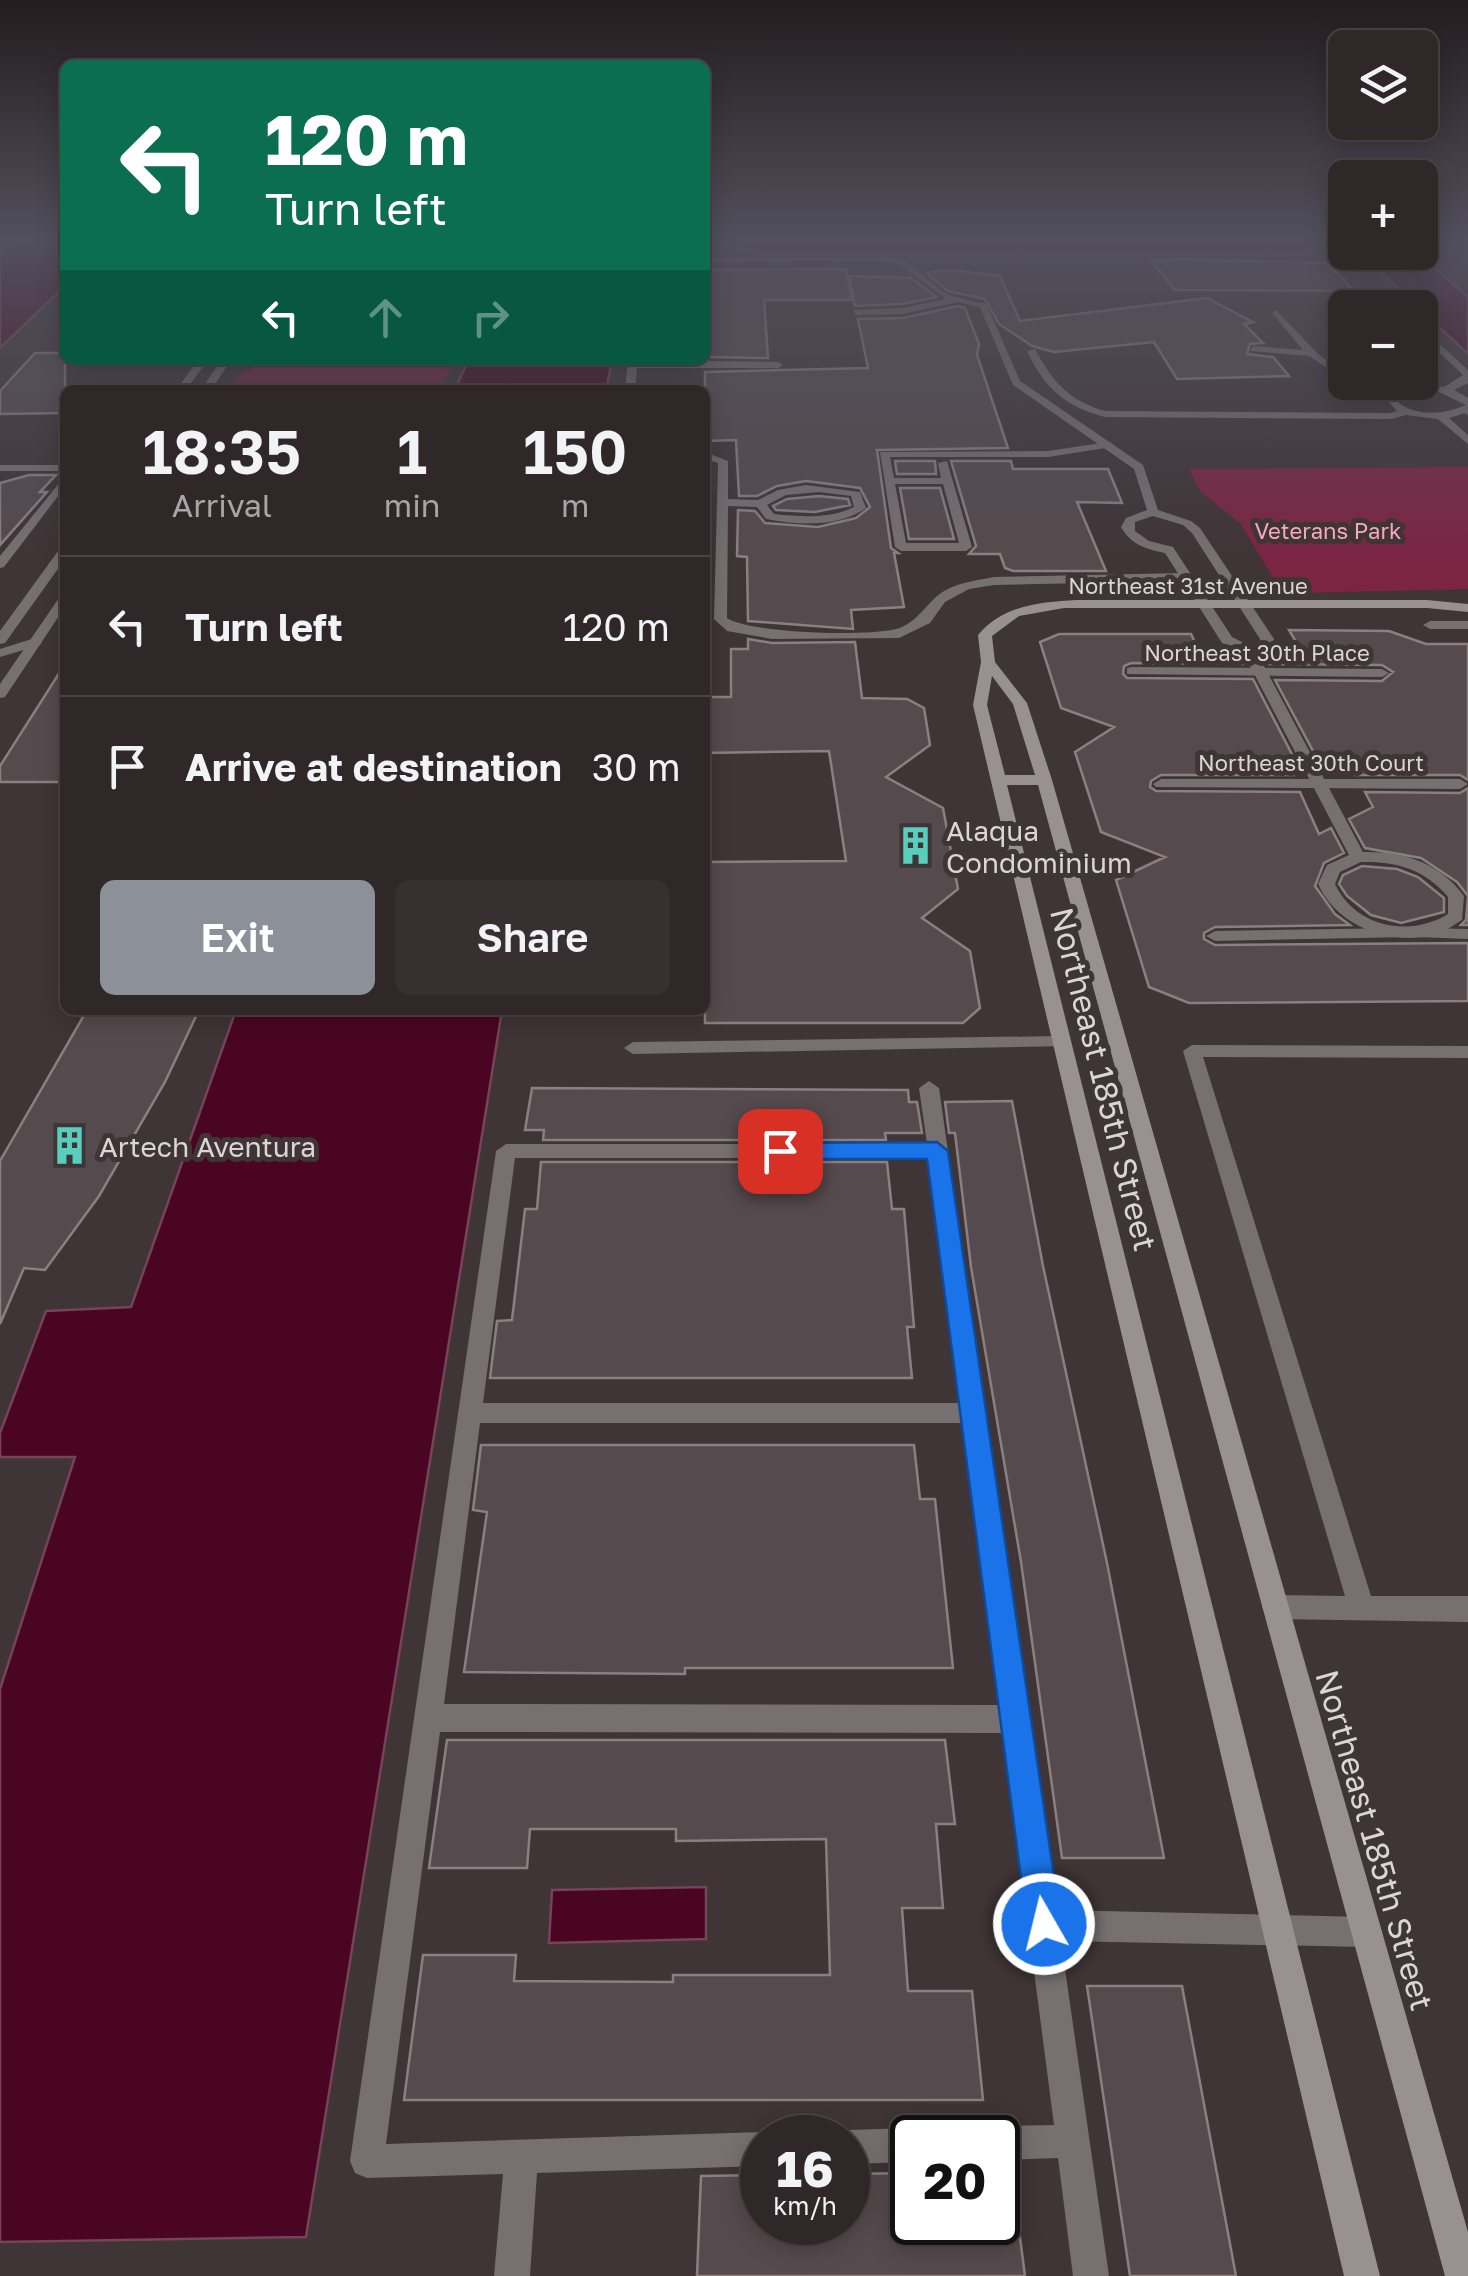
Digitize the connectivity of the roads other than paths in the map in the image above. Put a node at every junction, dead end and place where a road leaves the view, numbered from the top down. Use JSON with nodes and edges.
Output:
{"nodes":[{"id":1,"x":1001,"y":347,"type":"edge"},
{"id":2,"x":1305,"y":347,"type":"edge"},
{"id":3,"x":1439,"y":347,"type":"edge"},
{"id":4,"x":1032,"y":350,"type":"dead end"},
{"id":5,"x":1253,"y":350,"type":"dead end"},
{"id":6,"x":1310,"y":353,"type":"junction"},
{"id":7,"x":710,"y":364,"type":"edge"},
{"id":8,"x":778,"y":365,"type":"dead end"},
{"id":9,"x":1328,"y":365,"type":"edge"},
{"id":10,"x":1438,"y":389,"type":"edge"},
{"id":11,"x":1445,"y":390,"type":"junction"},
{"id":12,"x":1387,"y":400,"type":"edge"},
{"id":13,"x":1467,"y":409,"type":"edge"},
{"id":14,"x":1408,"y":411,"type":"junction"},
{"id":15,"x":1440,"y":415,"type":"junction"},
{"id":16,"x":1468,"y":441,"type":"edge"},
{"id":17,"x":1108,"y":445,"type":"junction"},
{"id":18,"x":710,"y":457,"type":"edge"},
{"id":19,"x":943,"y":462,"type":"dead end"},
{"id":20,"x":0,"y":468,"type":"edge"},
{"id":21,"x":60,"y":468,"type":"edge"},
{"id":22,"x":890,"y":481,"type":"junction"},
{"id":23,"x":948,"y":481,"type":"junction"},
{"id":24,"x":60,"y":486,"type":"edge"},
{"id":25,"x":722,"y":502,"type":"junction"},
{"id":26,"x":760,"y":504,"type":"junction"},
{"id":27,"x":1153,"y":512,"type":"junction"},
{"id":28,"x":60,"y":557,"type":"edge"},
{"id":29,"x":0,"y":564,"type":"edge"},
{"id":30,"x":1183,"y":577,"type":"junction"},
{"id":31,"x":1468,"y":596,"type":"edge"},
{"id":32,"x":1428,"y":604,"type":"junction"},
{"id":33,"x":60,"y":605,"type":"edge"},
{"id":34,"x":1204,"y":605,"type":"junction"},
{"id":35,"x":1244,"y":605,"type":"junction"},
{"id":36,"x":1468,"y":608,"type":"edge"},
{"id":37,"x":1430,"y":625,"type":"dead end"},
{"id":38,"x":1468,"y":625,"type":"edge"},
{"id":39,"x":0,"y":640,"type":"edge"},
{"id":40,"x":35,"y":642,"type":"junction"},
{"id":41,"x":0,"y":653,"type":"edge"},
{"id":42,"x":988,"y":662,"type":"junction"},
{"id":43,"x":1256,"y":662,"type":"junction"},
{"id":44,"x":1132,"y":671,"type":"dead end"},
{"id":45,"x":1382,"y":673,"type":"dead end"},
{"id":46,"x":0,"y":694,"type":"edge"},
{"id":47,"x":999,"y":780,"type":"junction"},
{"id":48,"x":1044,"y":780,"type":"junction"},
{"id":49,"x":1161,"y":784,"type":"dead end"},
{"id":50,"x":1460,"y":784,"type":"dead end"},
{"id":51,"x":1320,"y":785,"type":"junction"},
{"id":52,"x":1358,"y":857,"type":"junction"},
{"id":53,"x":1412,"y":933,"type":"junction"},
{"id":54,"x":1468,"y":934,"type":"edge"},
{"id":55,"x":1216,"y":936,"type":"dead end"},
{"id":56,"x":1062,"y":1042,"type":"junction"},
{"id":57,"x":633,"y":1048,"type":"dead end"},
{"id":58,"x":1468,"y":1052,"type":"edge"},
{"id":59,"x":928,"y":1088,"type":"dead end"},
{"id":60,"x":937,"y":1151,"type":"junction"},
{"id":61,"x":470,"y":1413,"type":"junction"},
{"id":62,"x":973,"y":1413,"type":"junction"},
{"id":63,"x":1275,"y":1606,"type":"junction"},
{"id":64,"x":1468,"y":1609,"type":"edge"},
{"id":65,"x":1362,"y":1610,"type":"junction"},
{"id":66,"x":428,"y":1718,"type":"junction"},
{"id":67,"x":1014,"y":1720,"type":"junction"},
{"id":68,"x":1044,"y":1924,"type":"junction"},
{"id":69,"x":1277,"y":1931,"type":"junction"},
{"id":70,"x":1367,"y":1932,"type":"junction"},
{"id":71,"x":1073,"y":2140,"type":"junction"},
{"id":72,"x":1020,"y":2142,"type":"edge"},
{"id":73,"x":740,"y":2150,"type":"edge"},
{"id":74,"x":521,"y":2156,"type":"junction"},
{"id":75,"x":512,"y":2276,"type":"edge"},
{"id":76,"x":1092,"y":2276,"type":"edge"},
{"id":77,"x":1362,"y":2276,"type":"edge"},
{"id":78,"x":1463,"y":2276,"type":"edge"}],
"edges":[{"from":1,"to":17,"type":"street"},
{"from":2,"to":6,"type":"street"},
{"from":3,"to":11,"type":"street"},
{"from":4,"to":14,"type":"street"},
{"from":5,"to":6,"type":"street"},
{"from":6,"to":9,"type":"street"},
{"from":7,"to":8,"type":"street"},
{"from":10,"to":11,"type":"street"},
{"from":11,"to":13,"type":"street"},
{"from":12,"to":14,"type":"street"},
{"from":13,"to":15,"type":"street"},
{"from":14,"to":15,"type":"street"},
{"from":15,"to":16,"type":"street"},
{"from":17,"to":22,"type":"street"},
{"from":17,"to":27,"type":"street"},
{"from":18,"to":25,"type":"street"},
{"from":19,"to":23,"type":"street"},
{"from":20,"to":21,"type":"street"},
{"from":22,"to":23,"type":"street"},
{"from":22,"to":23,"type":"street"},
{"from":24,"to":29,"type":"street"},
{"from":25,"to":26,"type":"street"},
{"from":25,"to":30,"type":"street"},
{"from":26,"to":26,"type":"street"},
{"from":27,"to":30,"type":"street"},
{"from":27,"to":35,"type":"street"},
{"from":28,"to":39,"type":"street"},
{"from":30,"to":34,"type":"street"},
{"from":31,"to":32,"type":"street","name":"Northeast 31st Avenue"},
{"from":32,"to":35,"type":"street","name":"Northeast 31st Avenue"},
{"from":32,"to":36,"type":"street","name":"Northeast 31st Avenue"},
{"from":33,"to":40,"type":"street"},
{"from":34,"to":35,"type":"street","name":"Northeast 31st Avenue"},
{"from":34,"to":42,"type":"street","name":"Northeast 31st Avenue"},
{"from":34,"to":43,"type":"street"},
{"from":35,"to":43,"type":"street"},
{"from":37,"to":38,"type":"street"},
{"from":40,"to":41,"type":"street"},
{"from":40,"to":46,"type":"street"},
{"from":42,"to":47,"type":"street","name":"Northeast 185th Street"},
{"from":42,"to":48,"type":"street","name":"Northeast 185th Street"},
{"from":43,"to":44,"type":"street","name":"Northeast 30th Place"},
{"from":43,"to":45,"type":"street","name":"Northeast 30th Place"},
{"from":43,"to":51,"type":"street"},
{"from":47,"to":48,"type":"street"},
{"from":47,"to":56,"type":"street","name":"Northeast 185th Street"},
{"from":48,"to":63,"type":"street","name":"Northeast 185th Street"},
{"from":49,"to":51,"type":"street","name":"Northeast 30th Court"},
{"from":50,"to":51,"type":"street","name":"Northeast 30th Court"},
{"from":51,"to":52,"type":"street"},
{"from":52,"to":53,"type":"street"},
{"from":52,"to":53,"type":"street"},
{"from":53,"to":54,"type":"street"},
{"from":53,"to":55,"type":"street"},
{"from":56,"to":57,"type":"street"},
{"from":56,"to":69,"type":"street","name":"Northeast 185th Street"},
{"from":58,"to":65,"type":"street"},
{"from":59,"to":60,"type":"street"},
{"from":60,"to":61,"type":"street"},
{"from":60,"to":62,"type":"street"},
{"from":61,"to":62,"type":"street"},
{"from":61,"to":66,"type":"street"},
{"from":62,"to":67,"type":"street"},
{"from":63,"to":65,"type":"street"},
{"from":63,"to":70,"type":"street","name":"Northeast 185th Street"},
{"from":64,"to":65,"type":"street"},
{"from":66,"to":67,"type":"street"},
{"from":66,"to":74,"type":"street"},
{"from":67,"to":68,"type":"street"},
{"from":68,"to":69,"type":"street"},
{"from":68,"to":71,"type":"street"},
{"from":69,"to":70,"type":"street"},
{"from":69,"to":77,"type":"street","name":"Northeast 185th Street"},
{"from":70,"to":78,"type":"street","name":"Northeast 185th Street"},
{"from":71,"to":72,"type":"street"},
{"from":71,"to":76,"type":"street"},
{"from":73,"to":74,"type":"street"},
{"from":74,"to":75,"type":"street"}]}
